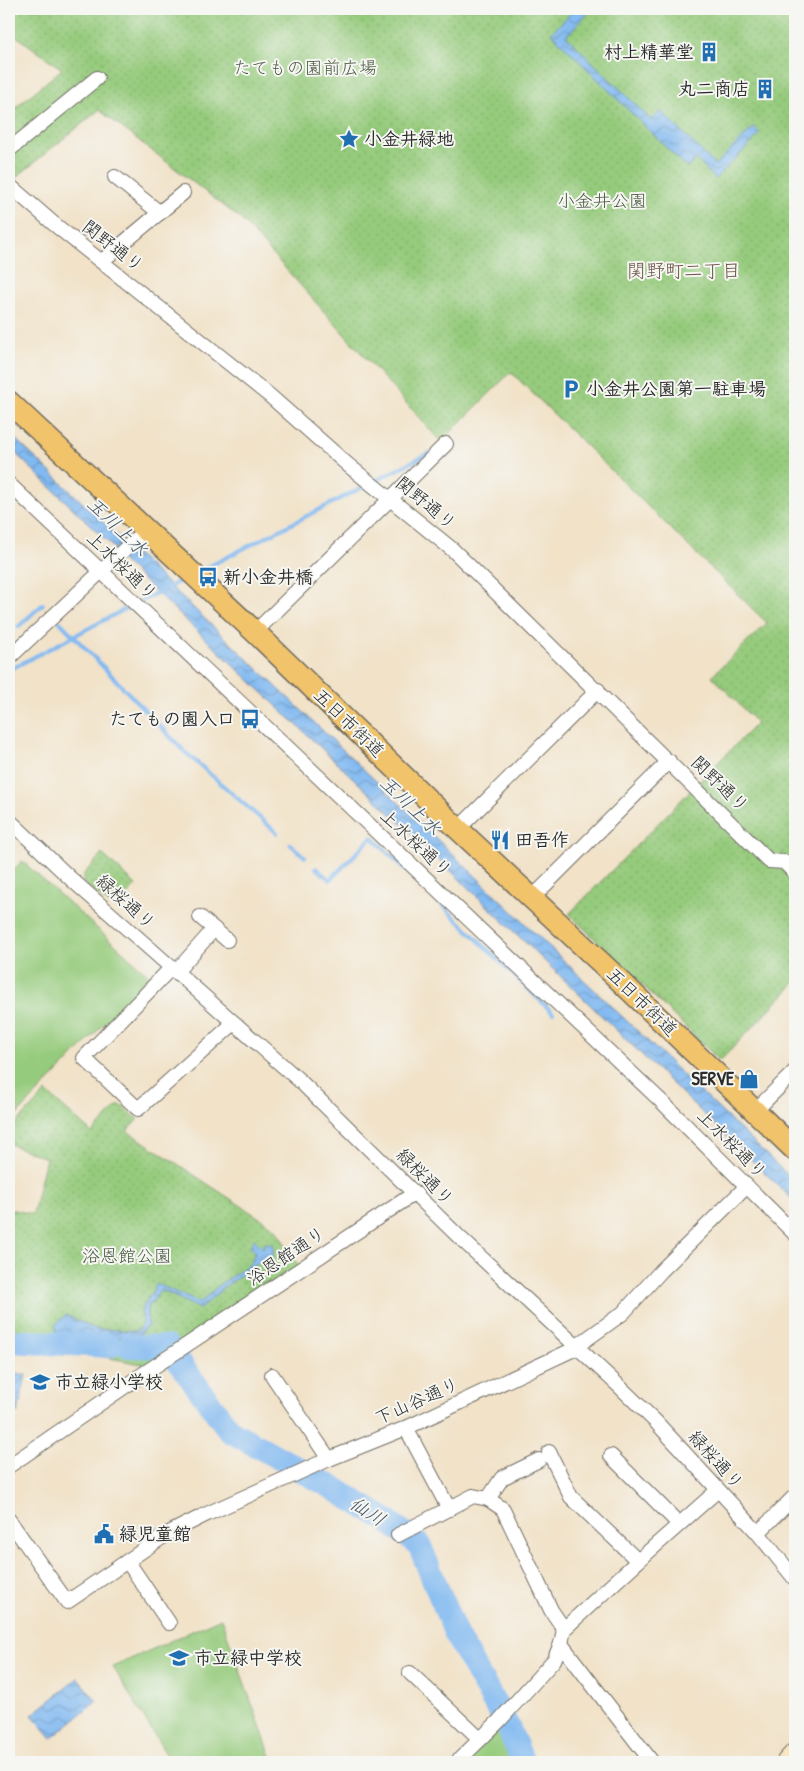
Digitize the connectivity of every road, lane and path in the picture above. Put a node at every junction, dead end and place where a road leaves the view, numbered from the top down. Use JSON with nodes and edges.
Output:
{"nodes":[{"id":1,"x":97,"y":78,"type":"dead end"},
{"id":2,"x":9,"y":150,"type":"edge"},
{"id":3,"x":115,"y":177,"type":"dead end"},
{"id":4,"x":9,"y":185,"type":"edge"},
{"id":5,"x":184,"y":193,"type":"dead end"},
{"id":6,"x":160,"y":213,"type":"junction"},
{"id":7,"x":102,"y":261,"type":"junction"},
{"id":8,"x":9,"y":402,"type":"edge"},
{"id":9,"x":446,"y":444,"type":"dead end"},
{"id":10,"x":9,"y":484,"type":"edge"},
{"id":11,"x":390,"y":497,"type":"junction"},
{"id":12,"x":143,"y":532,"type":"junction"},
{"id":13,"x":105,"y":569,"type":"junction"},
{"id":14,"x":255,"y":632,"type":"junction"},
{"id":15,"x":9,"y":658,"type":"edge"},
{"id":16,"x":598,"y":690,"type":"junction"},
{"id":17,"x":669,"y":761,"type":"junction"},
{"id":18,"x":9,"y":820,"type":"edge"},
{"id":19,"x":458,"y":828,"type":"junction"},
{"id":20,"x":795,"y":873,"type":"edge"},
{"id":21,"x":532,"y":898,"type":"junction"},
{"id":22,"x":200,"y":917,"type":"dead end"},
{"id":23,"x":214,"y":929,"type":"junction"},
{"id":24,"x":228,"y":940,"type":"dead end"},
{"id":25,"x":173,"y":970,"type":"junction"},
{"id":26,"x":234,"y":1023,"type":"junction"},
{"id":27,"x":795,"y":1072,"type":"edge"},
{"id":28,"x":755,"y":1111,"type":"junction"},
{"id":29,"x":795,"y":1150,"type":"edge"},
{"id":30,"x":747,"y":1186,"type":"junction"},
{"id":31,"x":415,"y":1192,"type":"junction"},
{"id":32,"x":795,"y":1234,"type":"edge"},
{"id":33,"x":576,"y":1347,"type":"junction"},
{"id":34,"x":272,"y":1375,"type":"dead end"},
{"id":35,"x":406,"y":1428,"type":"junction"},
{"id":36,"x":611,"y":1456,"type":"dead end"},
{"id":37,"x":324,"y":1462,"type":"junction"},
{"id":38,"x":9,"y":1466,"type":"edge"},
{"id":39,"x":718,"y":1490,"type":"junction"},
{"id":40,"x":795,"y":1496,"type":"edge"},
{"id":41,"x":488,"y":1499,"type":"junction"},
{"id":42,"x":449,"y":1509,"type":"junction"},
{"id":43,"x":9,"y":1520,"type":"edge"},
{"id":44,"x":679,"y":1524,"type":"junction"},
{"id":45,"x":758,"y":1533,"type":"junction"},
{"id":46,"x":398,"y":1535,"type":"dead end"},
{"id":47,"x":638,"y":1561,"type":"junction"},
{"id":48,"x":128,"y":1562,"type":"junction"},
{"id":49,"x":795,"y":1579,"type":"edge"},
{"id":50,"x":169,"y":1623,"type":"dead end"},
{"id":51,"x":564,"y":1629,"type":"junction"},
{"id":52,"x":561,"y":1644,"type":"junction"},
{"id":53,"x":410,"y":1673,"type":"dead end"},
{"id":54,"x":480,"y":1739,"type":"junction"},
{"id":55,"x":795,"y":1752,"type":"edge"},
{"id":56,"x":457,"y":1762,"type":"edge"},
{"id":57,"x":652,"y":1762,"type":"edge"},
{"id":58,"x":786,"y":1762,"type":"edge"}],
"edges":[{"from":1,"to":2,"type":"street"},
{"from":3,"to":6,"type":"street"},
{"from":4,"to":7,"type":"street","name":"関野通り"},
{"from":5,"to":6,"type":"street"},
{"from":6,"to":7,"type":"street"},
{"from":7,"to":11,"type":"street","name":"関野通り"},
{"from":8,"to":12,"type":"main road","name":"五日市街道"},
{"from":9,"to":11,"type":"street"},
{"from":10,"to":13,"type":"street","name":"上水桜通り"},
{"from":11,"to":14,"type":"street"},
{"from":11,"to":16,"type":"street","name":"関野通り"},
{"from":12,"to":13,"type":"street"},
{"from":12,"to":14,"type":"main road","name":"五日市街道"},
{"from":13,"to":15,"type":"street"},
{"from":13,"to":30,"type":"street","name":"上水桜通り"},
{"from":14,"to":19,"type":"main road","name":"五日市街道"},
{"from":16,"to":17,"type":"street","name":"関野通り"},
{"from":16,"to":19,"type":"street"},
{"from":17,"to":20,"type":"street","name":"関野通り"},
{"from":17,"to":21,"type":"street"},
{"from":18,"to":25,"type":"street","name":"緑桜通り"},
{"from":19,"to":21,"type":"main road","name":"五日市街道"},
{"from":21,"to":28,"type":"main road","name":"五日市街道"},
{"from":22,"to":23,"type":"street"},
{"from":23,"to":24,"type":"street"},
{"from":23,"to":25,"type":"street"},
{"from":25,"to":26,"type":"street","name":"緑桜通り"},
{"from":25,"to":26,"type":"street"},
{"from":26,"to":31,"type":"street","name":"緑桜通り"},
{"from":27,"to":28,"type":"street"},
{"from":28,"to":29,"type":"main road","name":"五日市街道"},
{"from":30,"to":32,"type":"street","name":"上水桜通り"},
{"from":30,"to":33,"type":"street","name":"下山谷通り"},
{"from":31,"to":33,"type":"street","name":"緑桜通り"},
{"from":31,"to":38,"type":"street","name":"浴恩館通り"},
{"from":33,"to":35,"type":"street","name":"下山谷通り"},
{"from":33,"to":39,"type":"street","name":"緑桜通り"},
{"from":34,"to":37,"type":"street"},
{"from":35,"to":37,"type":"street","name":"下山谷通り"},
{"from":35,"to":42,"type":"street"},
{"from":36,"to":44,"type":"street"},
{"from":37,"to":48,"type":"street","name":"下山谷通り"},
{"from":39,"to":44,"type":"street"},
{"from":39,"to":45,"type":"street","name":"緑桜通り"},
{"from":40,"to":45,"type":"street"},
{"from":41,"to":42,"type":"street"},
{"from":41,"to":47,"type":"street"},
{"from":41,"to":51,"type":"street"},
{"from":42,"to":46,"type":"street"},
{"from":43,"to":48,"type":"street","name":"下山谷通り"},
{"from":44,"to":47,"type":"street"},
{"from":45,"to":49,"type":"street","name":"緑桜通り"},
{"from":47,"to":51,"type":"street"},
{"from":48,"to":50,"type":"street"},
{"from":51,"to":52,"type":"street"},
{"from":52,"to":54,"type":"street"},
{"from":52,"to":57,"type":"street"},
{"from":53,"to":54,"type":"street"},
{"from":54,"to":56,"type":"street"},
{"from":55,"to":58,"type":"street"}]}
